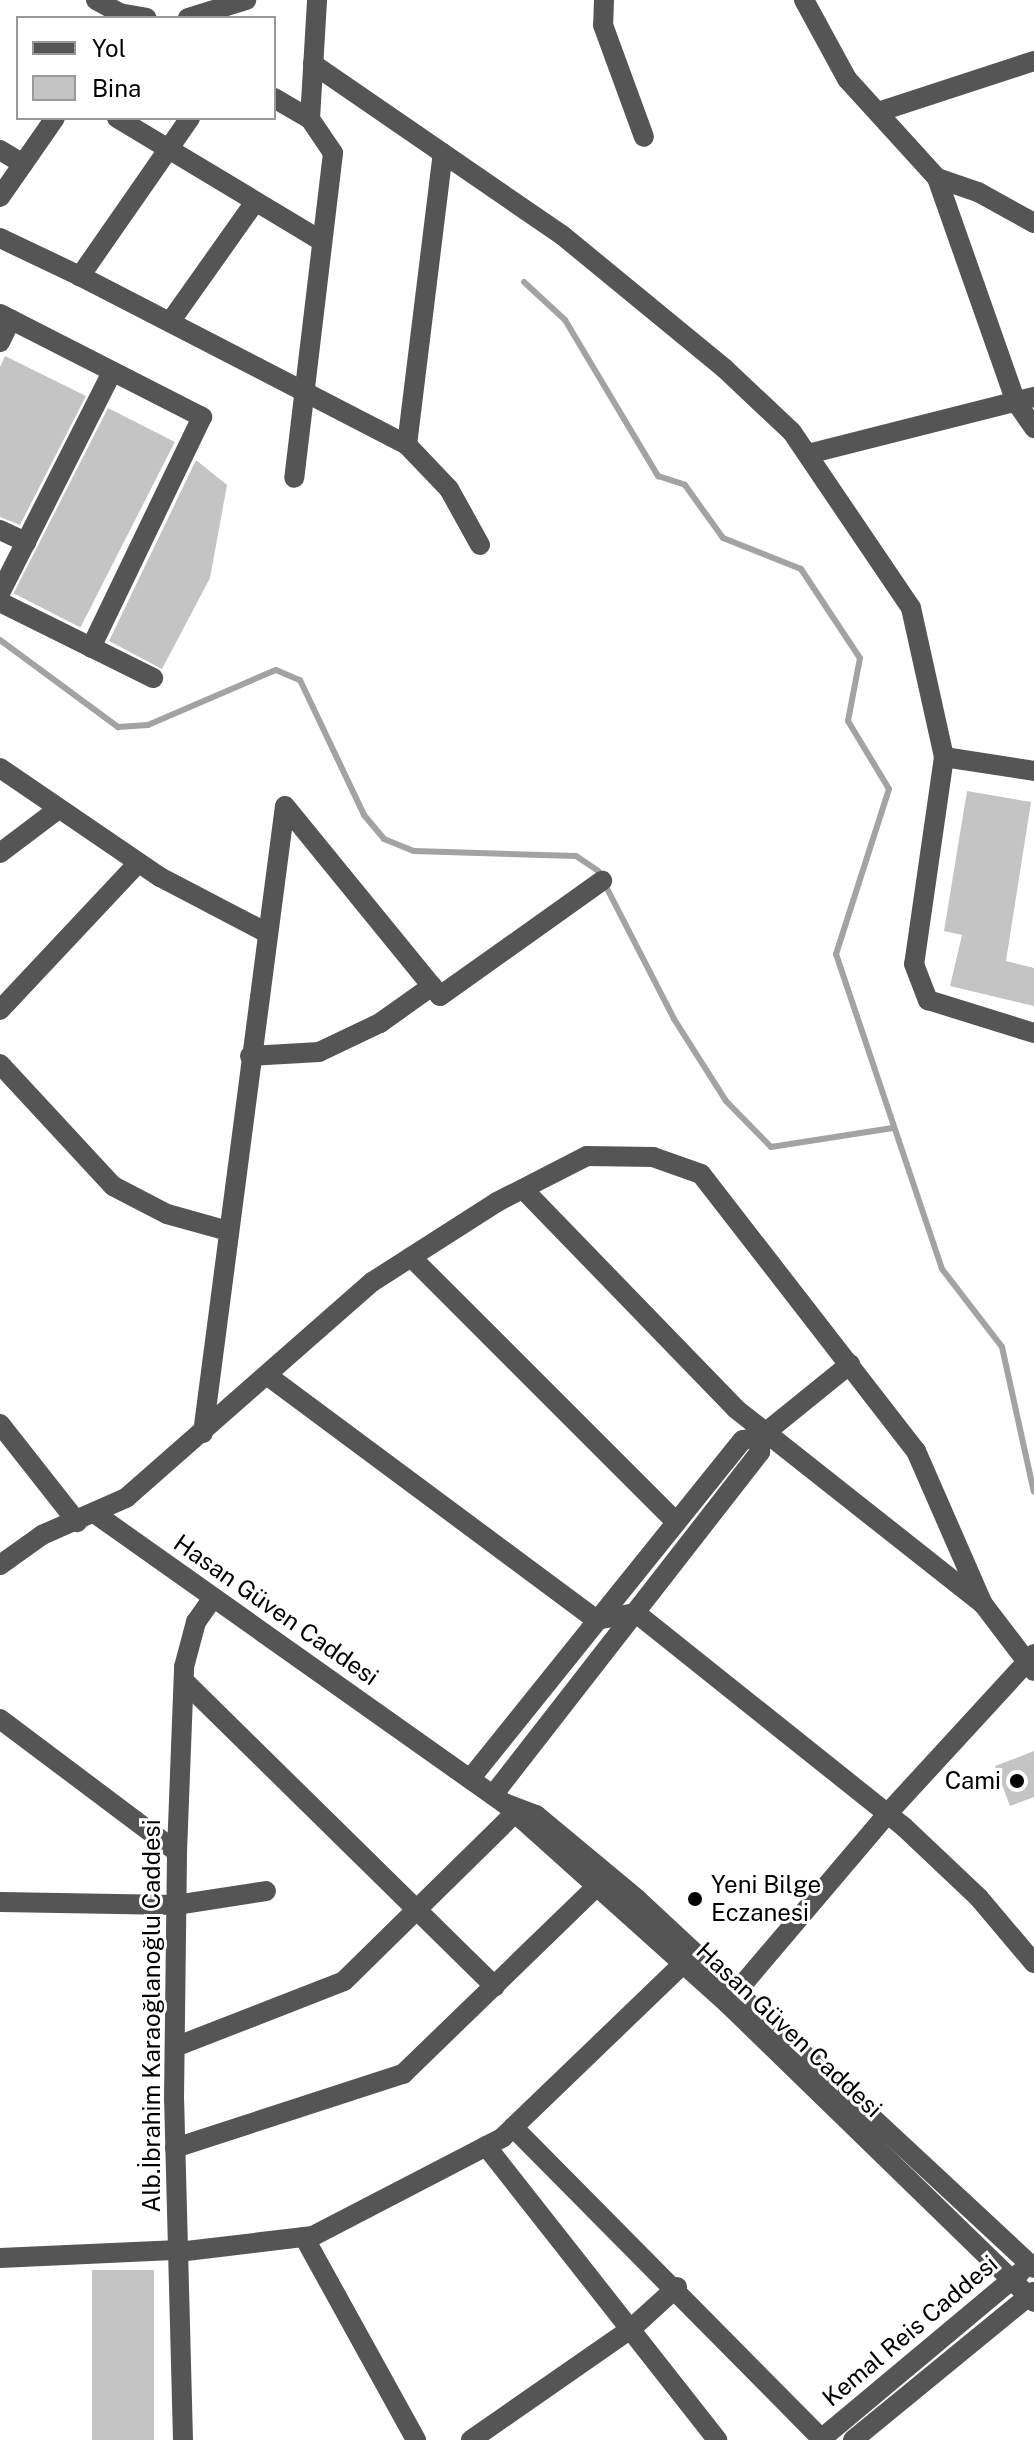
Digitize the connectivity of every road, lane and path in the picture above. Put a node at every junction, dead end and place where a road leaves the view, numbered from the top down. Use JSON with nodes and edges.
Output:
{"nodes":[{"id":1,"x":96,"y":0,"type":"edge"},
{"id":2,"x":157,"y":0,"type":"edge"},
{"id":3,"x":246,"y":0,"type":"edge"},
{"id":4,"x":317,"y":0,"type":"edge"},
{"id":5,"x":604,"y":0,"type":"edge"},
{"id":6,"x":804,"y":0,"type":"edge"},
{"id":7,"x":135,"y":16,"type":"edge"},
{"id":8,"x":138,"y":16,"type":"edge"},
{"id":9,"x":194,"y":16,"type":"edge"},
{"id":10,"x":1034,"y":61,"type":"edge"},
{"id":11,"x":313,"y":64,"type":"junction"},
{"id":12,"x":276,"y":99,"type":"edge"},
{"id":13,"x":878,"y":112,"type":"junction"},
{"id":14,"x":310,"y":119,"type":"junction"},
{"id":15,"x":54,"y":120,"type":"edge"},
{"id":16,"x":120,"y":120,"type":"edge"},
{"id":17,"x":189,"y":120,"type":"edge"},
{"id":18,"x":644,"y":137,"type":"dead end"},
{"id":19,"x":0,"y":150,"type":"edge"},
{"id":20,"x":169,"y":152,"type":"junction"},
{"id":21,"x":443,"y":153,"type":"junction"},
{"id":22,"x":23,"y":164,"type":"junction"},
{"id":23,"x":937,"y":178,"type":"junction"},
{"id":24,"x":0,"y":197,"type":"edge"},
{"id":25,"x":255,"y":202,"type":"junction"},
{"id":26,"x":1034,"y":223,"type":"edge"},
{"id":27,"x":0,"y":238,"type":"edge"},
{"id":28,"x":320,"y":240,"type":"junction"},
{"id":29,"x":80,"y":276,"type":"junction"},
{"id":30,"x":5,"y":316,"type":"edge"},
{"id":31,"x":170,"y":322,"type":"junction"},
{"id":32,"x":0,"y":342,"type":"edge"},
{"id":33,"x":112,"y":372,"type":"junction"},
{"id":34,"x":304,"y":390,"type":"junction"},
{"id":35,"x":1025,"y":400,"type":"edge"},
{"id":36,"x":1034,"y":428,"type":"edge"},
{"id":37,"x":407,"y":445,"type":"junction"},
{"id":38,"x":808,"y":454,"type":"junction"},
{"id":39,"x":294,"y":478,"type":"dead end"},
{"id":40,"x":0,"y":530,"type":"edge"},
{"id":41,"x":26,"y":542,"type":"junction"},
{"id":42,"x":480,"y":545,"type":"dead end"},
{"id":43,"x":0,"y":593,"type":"edge"},
{"id":44,"x":0,"y":602,"type":"edge"},
{"id":45,"x":91,"y":648,"type":"junction"},
{"id":46,"x":153,"y":678,"type":"dead end"},
{"id":47,"x":944,"y":757,"type":"junction"},
{"id":48,"x":0,"y":768,"type":"edge"},
{"id":49,"x":1034,"y":771,"type":"edge"},
{"id":50,"x":57,"y":810,"type":"junction"},
{"id":51,"x":0,"y":853,"type":"edge"},
{"id":52,"x":138,"y":863,"type":"junction"},
{"id":53,"x":602,"y":881,"type":"dead end"},
{"id":54,"x":267,"y":933,"type":"junction"},
{"id":55,"x":432,"y":986,"type":"junction"},
{"id":56,"x":0,"y":1010,"type":"edge"},
{"id":57,"x":1034,"y":1033,"type":"edge"},
{"id":58,"x":250,"y":1056,"type":"junction"},
{"id":59,"x":0,"y":1064,"type":"edge"},
{"id":60,"x":523,"y":1189,"type":"junction"},
{"id":61,"x":228,"y":1231,"type":"junction"},
{"id":62,"x":411,"y":1257,"type":"junction"},
{"id":63,"x":850,"y":1364,"type":"junction"},
{"id":64,"x":268,"y":1376,"type":"junction"},
{"id":65,"x":0,"y":1424,"type":"edge"},
{"id":66,"x":203,"y":1433,"type":"junction"},
{"id":67,"x":764,"y":1435,"type":"junction"},
{"id":68,"x":97,"y":1515,"type":"junction"},
{"id":69,"x":77,"y":1522,"type":"junction"},
{"id":70,"x":676,"y":1522,"type":"junction"},
{"id":71,"x":0,"y":1565,"type":"edge"},
{"id":72,"x":213,"y":1598,"type":"junction"},
{"id":73,"x":983,"y":1604,"type":"junction"},
{"id":74,"x":636,"y":1613,"type":"junction"},
{"id":75,"x":596,"y":1620,"type":"junction"},
{"id":76,"x":1031,"y":1662,"type":"edge"},
{"id":77,"x":184,"y":1681,"type":"junction"},
{"id":78,"x":0,"y":1719,"type":"edge"},
{"id":79,"x":470,"y":1779,"type":"junction"},
{"id":80,"x":503,"y":1804,"type":"junction"},
{"id":81,"x":888,"y":1813,"type":"junction"},
{"id":82,"x":177,"y":1852,"type":"junction"},
{"id":83,"x":597,"y":1886,"type":"junction"},
{"id":84,"x":266,"y":1891,"type":"dead end"},
{"id":85,"x":0,"y":1902,"type":"edge"},
{"id":86,"x":176,"y":1905,"type":"junction"},
{"id":87,"x":418,"y":1910,"type":"junction"},
{"id":88,"x":1030,"y":1951,"type":"edge"},
{"id":89,"x":689,"y":1958,"type":"junction"},
{"id":90,"x":495,"y":1987,"type":"junction"},
{"id":91,"x":733,"y":1996,"type":"junction"},
{"id":92,"x":175,"y":2047,"type":"junction"},
{"id":93,"x":513,"y":2127,"type":"junction"},
{"id":94,"x":486,"y":2146,"type":"junction"},
{"id":95,"x":175,"y":2148,"type":"junction"},
{"id":96,"x":304,"y":2237,"type":"junction"},
{"id":97,"x":178,"y":2251,"type":"junction"},
{"id":98,"x":0,"y":2258,"type":"edge"},
{"id":99,"x":1033,"y":2266,"type":"edge"},
{"id":100,"x":1011,"y":2279,"type":"junction"},
{"id":101,"x":677,"y":2287,"type":"junction"},
{"id":102,"x":1032,"y":2296,"type":"edge"},
{"id":103,"x":632,"y":2328,"type":"junction"},
{"id":104,"x":411,"y":2438,"type":"edge"},
{"id":105,"x":821,"y":2439,"type":"edge"},
{"id":106,"x":183,"y":2440,"type":"edge"},
{"id":107,"x":471,"y":2440,"type":"edge"},
{"id":108,"x":717,"y":2440,"type":"edge"},
{"id":109,"x":853,"y":2440,"type":"edge"}],
"edges":[{"from":1,"to":7,"type":"street"},
{"from":2,"to":8,"type":"street"},
{"from":3,"to":9,"type":"street"},
{"from":4,"to":11,"type":"street"},
{"from":5,"to":18,"type":"street"},
{"from":6,"to":13,"type":"street"},
{"from":10,"to":13,"type":"street"},
{"from":11,"to":14,"type":"street"},
{"from":11,"to":21,"type":"street"},
{"from":12,"to":14,"type":"street"},
{"from":13,"to":23,"type":"street"},
{"from":14,"to":28,"type":"street"},
{"from":15,"to":22,"type":"street"},
{"from":16,"to":20,"type":"street"},
{"from":17,"to":20,"type":"street"},
{"from":19,"to":22,"type":"street"},
{"from":20,"to":25,"type":"street"},
{"from":20,"to":29,"type":"street"},
{"from":21,"to":37,"type":"street"},
{"from":21,"to":38,"type":"street"},
{"from":22,"to":24,"type":"street"},
{"from":23,"to":26,"type":"street"},
{"from":23,"to":35,"type":"street"},
{"from":25,"to":28,"type":"street"},
{"from":25,"to":31,"type":"street"},
{"from":27,"to":29,"type":"street"},
{"from":28,"to":34,"type":"street"},
{"from":29,"to":31,"type":"street"},
{"from":30,"to":32,"type":"street"},
{"from":30,"to":33,"type":"street"},
{"from":31,"to":34,"type":"street"},
{"from":33,"to":41,"type":"street"},
{"from":33,"to":45,"type":"street"},
{"from":34,"to":37,"type":"street"},
{"from":34,"to":39,"type":"street"},
{"from":35,"to":36,"type":"street"},
{"from":35,"to":38,"type":"street"},
{"from":37,"to":42,"type":"street"},
{"from":38,"to":47,"type":"street"},
{"from":40,"to":41,"type":"street"},
{"from":41,"to":43,"type":"street"},
{"from":44,"to":45,"type":"street"},
{"from":45,"to":46,"type":"street"},
{"from":47,"to":49,"type":"street"},
{"from":47,"to":57,"type":"street"},
{"from":48,"to":50,"type":"street"},
{"from":50,"to":51,"type":"street"},
{"from":50,"to":52,"type":"street"},
{"from":52,"to":54,"type":"street"},
{"from":52,"to":56,"type":"street"},
{"from":53,"to":55,"type":"street"},
{"from":54,"to":55,"type":"street"},
{"from":54,"to":58,"type":"street"},
{"from":55,"to":58,"type":"street"},
{"from":58,"to":61,"type":"street"},
{"from":59,"to":61,"type":"street"},
{"from":60,"to":62,"type":"street"},
{"from":60,"to":63,"type":"street"},
{"from":60,"to":67,"type":"street"},
{"from":61,"to":66,"type":"street"},
{"from":62,"to":64,"type":"street"},
{"from":62,"to":70,"type":"street"},
{"from":63,"to":67,"type":"street"},
{"from":63,"to":73,"type":"street"},
{"from":64,"to":66,"type":"street"},
{"from":64,"to":75,"type":"street"},
{"from":65,"to":69,"type":"street"},
{"from":66,"to":68,"type":"street"},
{"from":67,"to":70,"type":"street"},
{"from":67,"to":73,"type":"street"},
{"from":67,"to":74,"type":"street"},
{"from":68,"to":69,"type":"street"},
{"from":68,"to":72,"type":"street","name":"Hasan Güven Caddesi"},
{"from":69,"to":71,"type":"street"},
{"from":70,"to":75,"type":"street"},
{"from":72,"to":77,"type":"street","name":"Alb.İbrahim Karaoğlanoğlu Caddesi"},
{"from":72,"to":79,"type":"street","name":"Hasan Güven Caddesi"},
{"from":73,"to":76,"type":"street"},
{"from":74,"to":75,"type":"street"},
{"from":74,"to":80,"type":"street"},
{"from":74,"to":81,"type":"street"},
{"from":75,"to":79,"type":"street"},
{"from":76,"to":81,"type":"street"},
{"from":77,"to":82,"type":"street","name":"Alb.İbrahim Karaoğlanoğlu Caddesi"},
{"from":77,"to":87,"type":"street"},
{"from":78,"to":82,"type":"street"},
{"from":79,"to":80,"type":"street","name":"Hasan Güven Caddesi"},
{"from":80,"to":83,"type":"street","name":"Hasan Güven Caddesi"},
{"from":80,"to":87,"type":"street"},
{"from":80,"to":89,"type":"street","name":"Hasan Güven Caddesi"},
{"from":81,"to":88,"type":"street"},
{"from":81,"to":91,"type":"street"},
{"from":82,"to":86,"type":"street","name":"Alb.İbrahim Karaoğlanoğlu Caddesi"},
{"from":83,"to":89,"type":"street","name":"Hasan Güven Caddesi"},
{"from":83,"to":90,"type":"street"},
{"from":84,"to":86,"type":"street"},
{"from":85,"to":86,"type":"street"},
{"from":86,"to":92,"type":"street","name":"Alb.İbrahim Karaoğlanoğlu Caddesi"},
{"from":87,"to":90,"type":"street"},
{"from":87,"to":92,"type":"street"},
{"from":89,"to":91,"type":"street","name":"Hasan Güven Caddesi"},
{"from":89,"to":93,"type":"street"},
{"from":90,"to":95,"type":"street"},
{"from":91,"to":99,"type":"street","name":"Hasan Güven Caddesi"},
{"from":91,"to":100,"type":"street","name":"Hasan Güven Caddesi"},
{"from":92,"to":95,"type":"street","name":"Alb.İbrahim Karaoğlanoğlu Caddesi"},
{"from":93,"to":94,"type":"street"},
{"from":93,"to":101,"type":"street"},
{"from":94,"to":96,"type":"street"},
{"from":94,"to":103,"type":"street"},
{"from":95,"to":97,"type":"street","name":"Alb.İbrahim Karaoğlanoğlu Caddesi"},
{"from":96,"to":97,"type":"street"},
{"from":96,"to":104,"type":"street"},
{"from":97,"to":98,"type":"street"},
{"from":97,"to":106,"type":"street","name":"Alb.İbrahim Karaoğlanoğlu Caddesi"},
{"from":99,"to":100,"type":"street","name":"Kemal Reis Caddesi"},
{"from":100,"to":102,"type":"street","name":"Hasan Güven Caddesi"},
{"from":100,"to":105,"type":"street","name":"Kemal Reis Caddesi"},
{"from":101,"to":103,"type":"street"},
{"from":101,"to":105,"type":"street"},
{"from":102,"to":109,"type":"street","name":"Kemal Reis Caddesi"},
{"from":103,"to":107,"type":"street"},
{"from":103,"to":108,"type":"street"}]}
